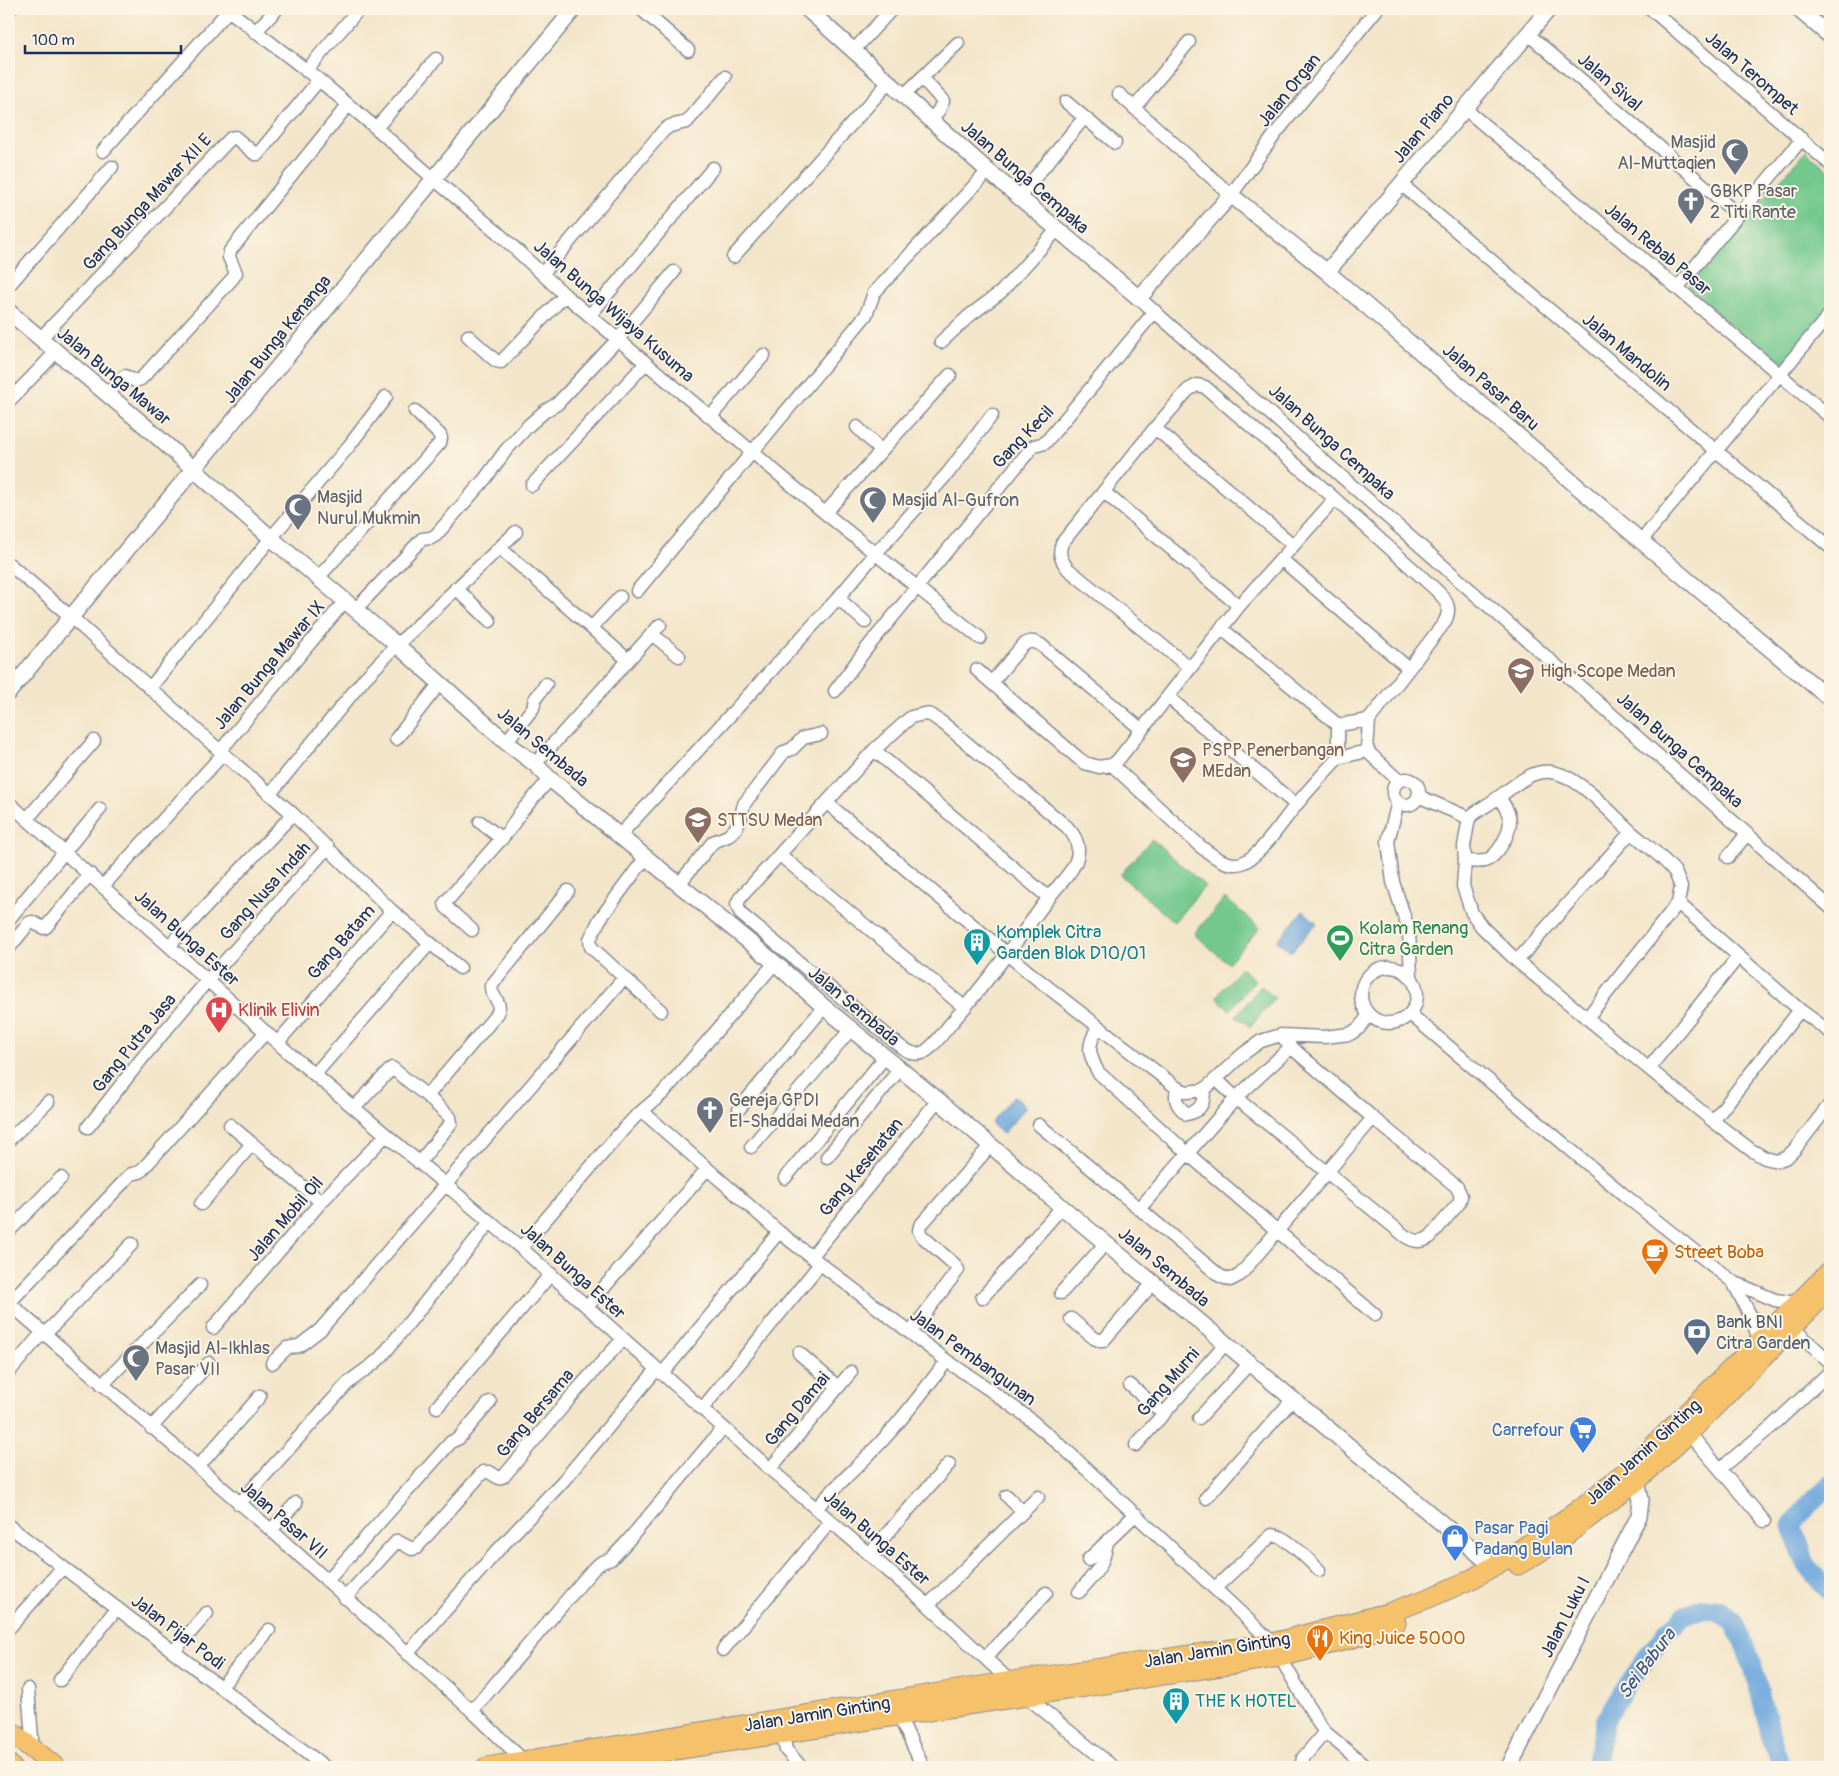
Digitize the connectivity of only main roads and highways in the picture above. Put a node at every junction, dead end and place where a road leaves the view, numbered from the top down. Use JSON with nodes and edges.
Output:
{"nodes":[{"id":1,"x":1830,"y":1271,"type":"edge"},
{"id":2,"x":1830,"y":1289,"type":"edge"},
{"id":3,"x":1802,"y":1308,"type":"junction"},
{"id":4,"x":1765,"y":1346,"type":"junction"},
{"id":5,"x":1276,"y":1650,"type":"junction"},
{"id":6,"x":9,"y":1730,"type":"edge"},
{"id":7,"x":9,"y":1748,"type":"edge"},
{"id":8,"x":45,"y":1763,"type":"edge"},
{"id":9,"x":527,"y":1764,"type":"edge"},
{"id":10,"x":486,"y":1767,"type":"edge"},
{"id":11,"x":565,"y":1767,"type":"edge"},
{"id":12,"x":569,"y":1767,"type":"edge"}],
"edges":[{"from":1,"to":3,"type":"main road","name":"Jalan Jamin Ginting"},
{"from":2,"to":3,"type":"main road","name":"Jalan Jamin Ginting"},
{"from":3,"to":4,"type":"main road","name":"Jalan Jamin Ginting"},
{"from":3,"to":4,"type":"main road","name":"Jalan Jamin Ginting"},
{"from":4,"to":5,"type":"main road","name":"Jalan Jamin Ginting"},
{"from":4,"to":5,"type":"main road","name":"Jalan Jamin Ginting"},
{"from":5,"to":9,"type":"main road","name":"Jalan Jamin Ginting"},
{"from":5,"to":12,"type":"main road","name":"Jalan Jamin Ginting"},
{"from":6,"to":8,"type":"highway"},
{"from":7,"to":8,"type":"highway"},
{"from":9,"to":10,"type":"main road","name":"Jalan Jamin Ginting"},
{"from":11,"to":12,"type":"main road","name":"Jalan Jamin Ginting"}]}
